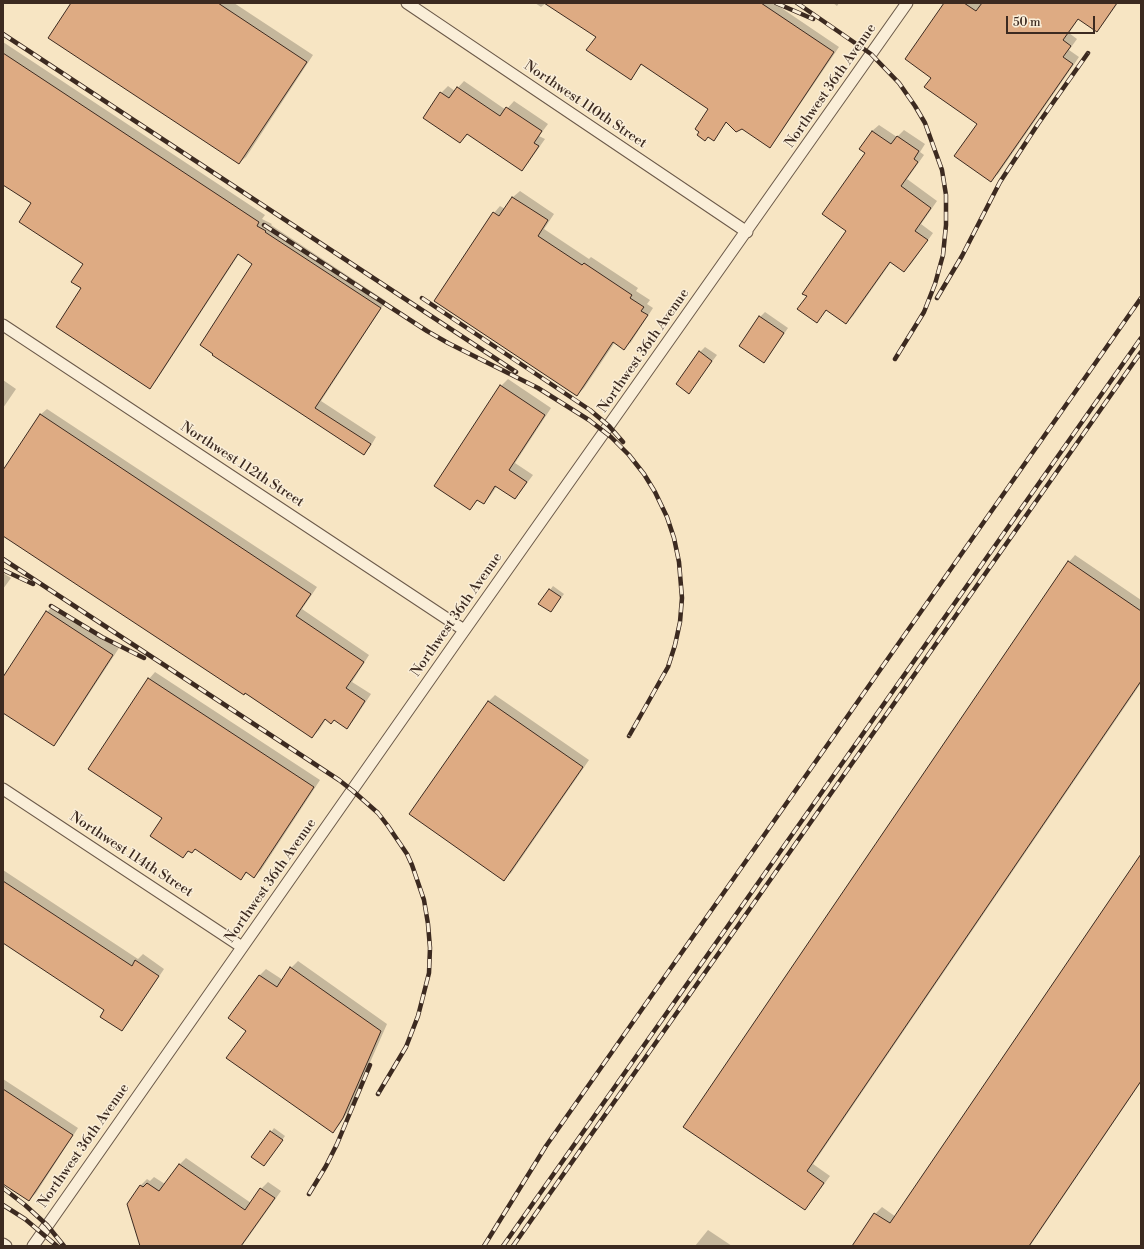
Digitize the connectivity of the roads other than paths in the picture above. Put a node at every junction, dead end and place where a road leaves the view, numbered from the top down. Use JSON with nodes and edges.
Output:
{"nodes":[{"id":1,"x":407,"y":3,"type":"edge"},
{"id":2,"x":907,"y":3,"type":"edge"},
{"id":3,"x":747,"y":232,"type":"junction"},
{"id":4,"x":3,"y":325,"type":"edge"},
{"id":5,"x":464,"y":630,"type":"junction"},
{"id":6,"x":3,"y":789,"type":"edge"},
{"id":7,"x":242,"y":947,"type":"junction"},
{"id":8,"x":3,"y":1244,"type":"edge"},
{"id":9,"x":6,"y":1246,"type":"edge"},
{"id":10,"x":32,"y":1246,"type":"edge"}],
"edges":[{"from":1,"to":3,"type":"street","name":"Northwest 110th Street"},
{"from":2,"to":3,"type":"street","name":"Northwest 36th Avenue"},
{"from":3,"to":5,"type":"street","name":"Northwest 36th Avenue"},
{"from":4,"to":5,"type":"street","name":"Northwest 112th Street"},
{"from":5,"to":7,"type":"street","name":"Northwest 36th Avenue"},
{"from":6,"to":7,"type":"street","name":"Northwest 114th Street"},
{"from":7,"to":10,"type":"street","name":"Northwest 36th Avenue"},
{"from":8,"to":9,"type":"street"}]}
